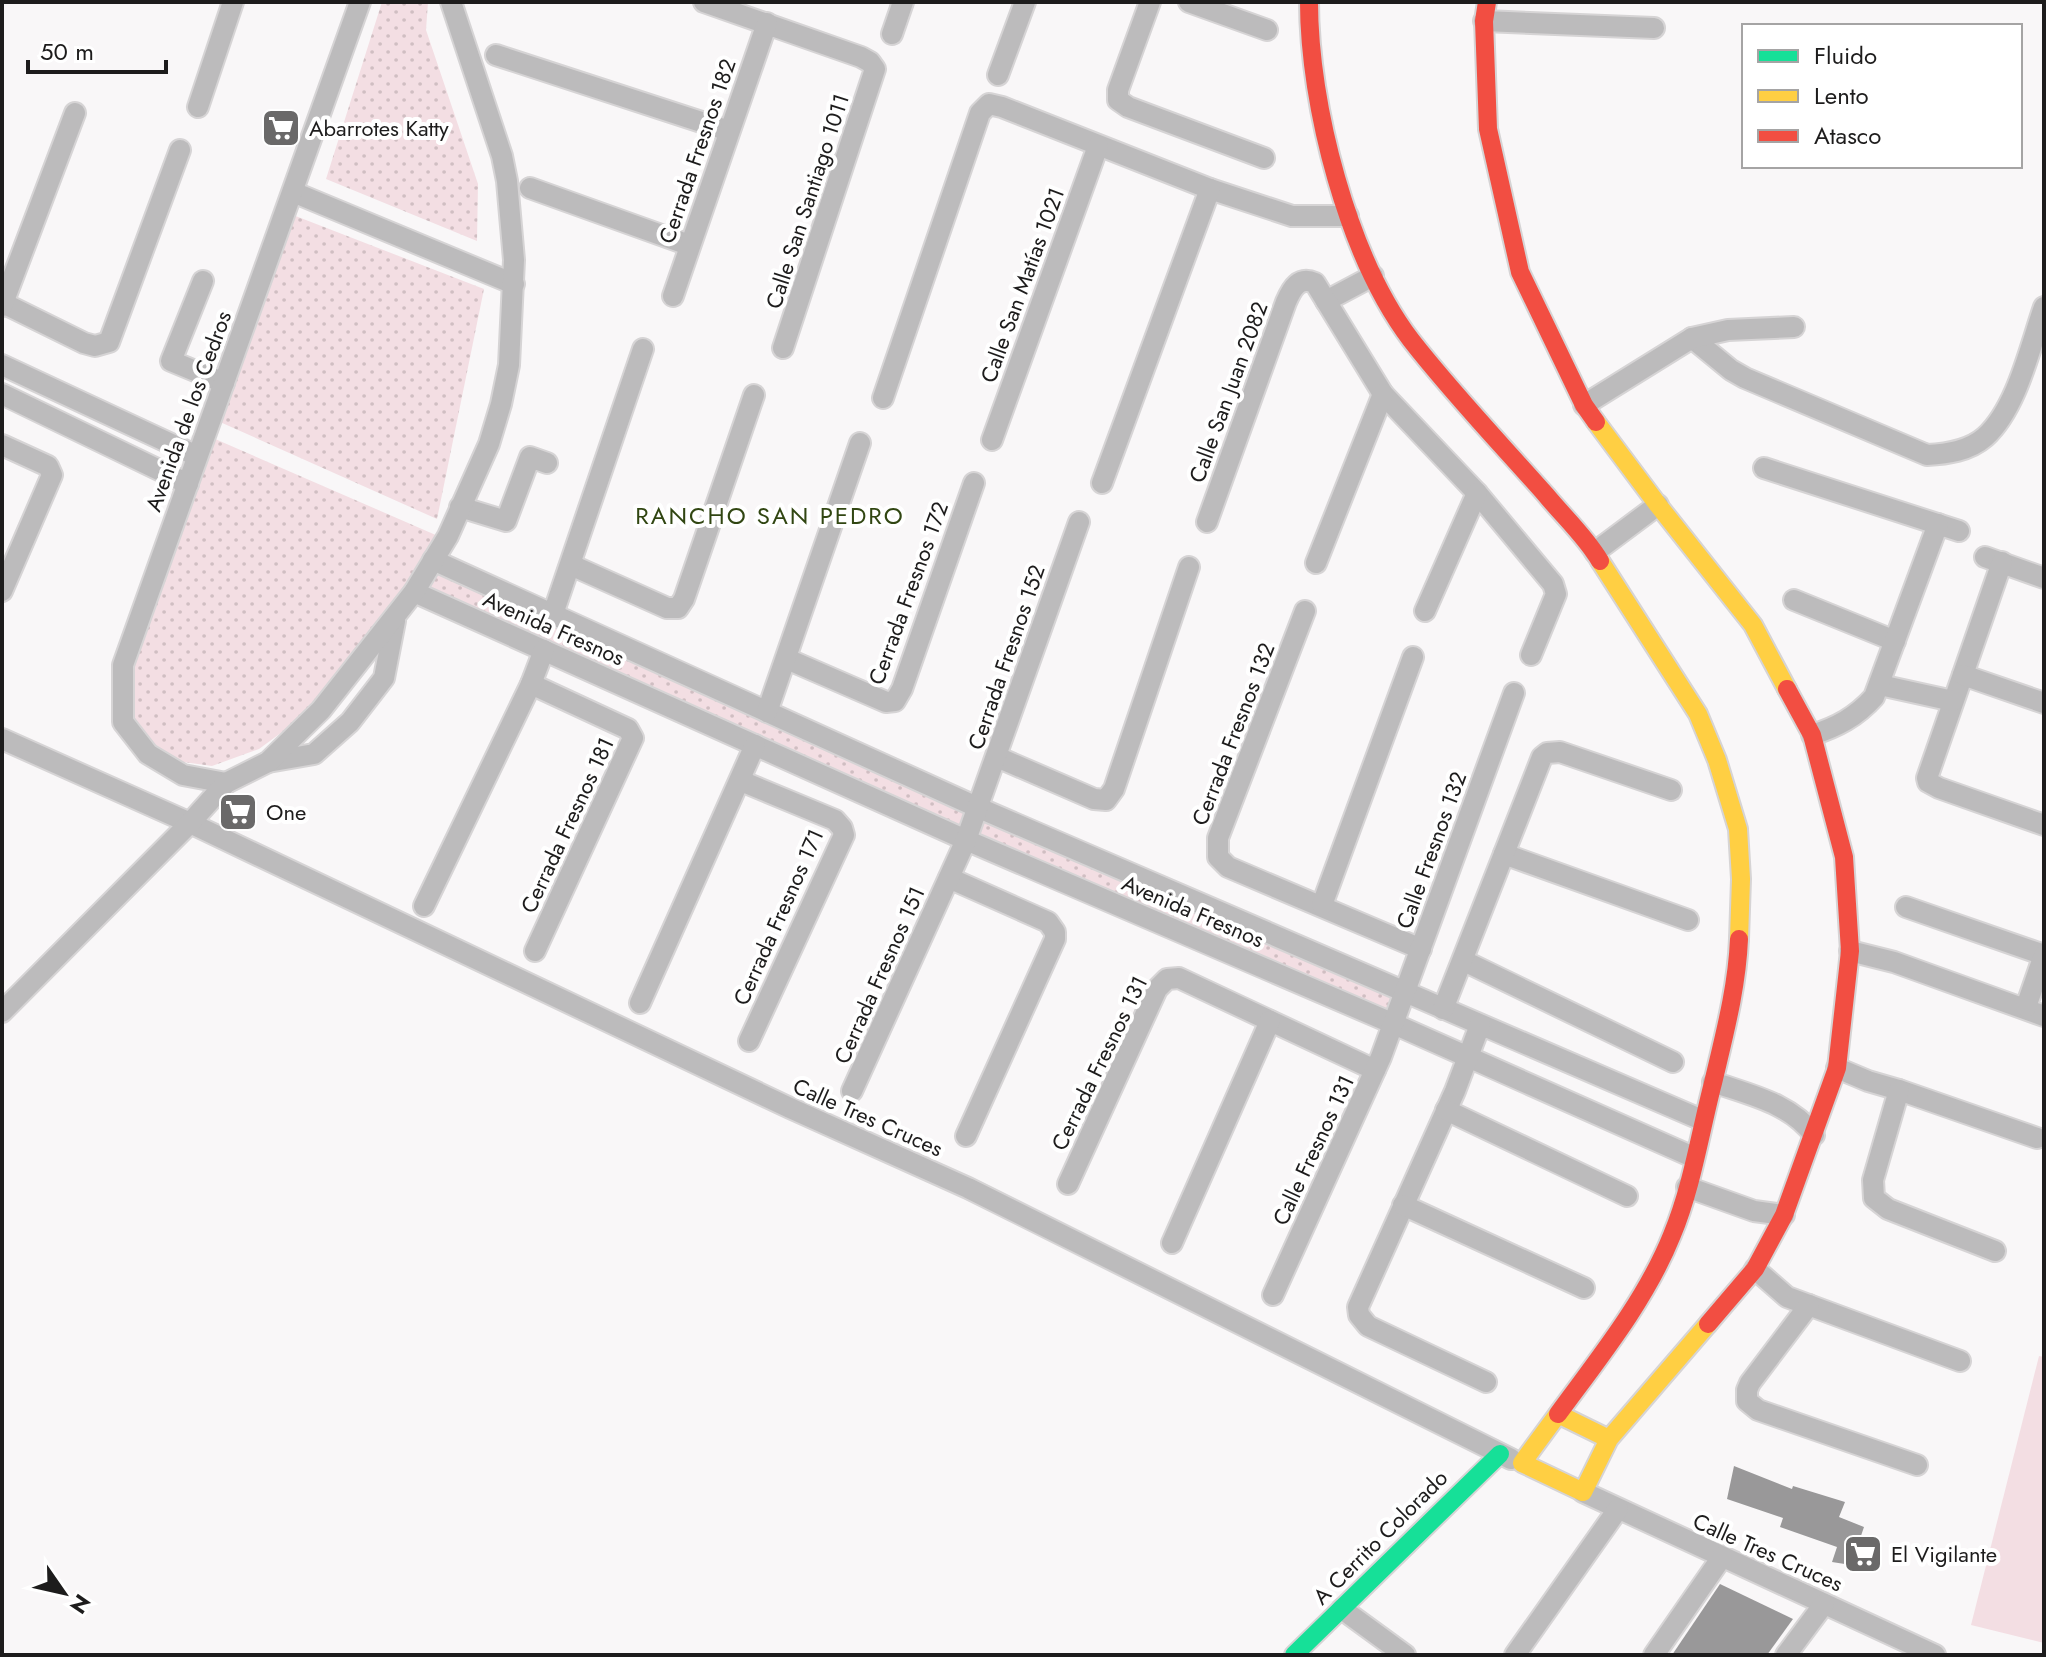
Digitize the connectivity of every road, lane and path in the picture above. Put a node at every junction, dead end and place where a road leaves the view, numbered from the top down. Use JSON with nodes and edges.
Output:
{"nodes":[{"id":1,"x":233,"y":2,"type":"edge"},
{"id":2,"x":360,"y":2,"type":"edge"},
{"id":3,"x":451,"y":2,"type":"edge"},
{"id":4,"x":704,"y":2,"type":"edge"},
{"id":5,"x":903,"y":2,"type":"edge"},
{"id":6,"x":1025,"y":2,"type":"edge"},
{"id":7,"x":1150,"y":2,"type":"edge"},
{"id":8,"x":1189,"y":2,"type":"edge"},
{"id":9,"x":1309,"y":2,"type":"edge"},
{"id":10,"x":1486,"y":12,"type":"edge"},
{"id":11,"x":767,"y":23,"type":"junction"},
{"id":12,"x":1654,"y":28,"type":"dead end"},
{"id":13,"x":1267,"y":30,"type":"dead end"},
{"id":14,"x":892,"y":34,"type":"dead end"},
{"id":15,"x":496,"y":55,"type":"dead end"},
{"id":16,"x":998,"y":75,"type":"dead end"},
{"id":17,"x":198,"y":107,"type":"dead end"},
{"id":18,"x":75,"y":113,"type":"dead end"},
{"id":19,"x":729,"y":131,"type":"junction"},
{"id":20,"x":1098,"y":146,"type":"junction"},
{"id":21,"x":180,"y":150,"type":"dead end"},
{"id":22,"x":1264,"y":158,"type":"dead end"},
{"id":23,"x":530,"y":188,"type":"dead end"},
{"id":24,"x":1210,"y":189,"type":"junction"},
{"id":25,"x":293,"y":192,"type":"junction"},
{"id":26,"x":1348,"y":216,"type":"junction"},
{"id":27,"x":689,"y":245,"type":"junction"},
{"id":28,"x":1373,"y":276,"type":"junction"},
{"id":29,"x":203,"y":281,"type":"dead end"},
{"id":30,"x":514,"y":284,"type":"junction"},
{"id":31,"x":673,"y":296,"type":"dead end"},
{"id":32,"x":1326,"y":301,"type":"junction"},
{"id":33,"x":2,"y":305,"type":"edge"},
{"id":34,"x":2044,"y":307,"type":"edge"},
{"id":35,"x":1794,"y":327,"type":"dead end"},
{"id":36,"x":1692,"y":338,"type":"junction"},
{"id":37,"x":783,"y":348,"type":"dead end"},
{"id":38,"x":643,"y":349,"type":"dead end"},
{"id":39,"x":2,"y":365,"type":"edge"},
{"id":40,"x":224,"y":383,"type":"junction"},
{"id":41,"x":2,"y":394,"type":"edge"},
{"id":42,"x":1383,"y":394,"type":"junction"},
{"id":43,"x":754,"y":395,"type":"dead end"},
{"id":44,"x":883,"y":398,"type":"dead end"},
{"id":45,"x":1584,"y":405,"type":"junction"},
{"id":46,"x":992,"y":440,"type":"dead end"},
{"id":47,"x":860,"y":443,"type":"dead end"},
{"id":48,"x":2,"y":445,"type":"edge"},
{"id":49,"x":197,"y":456,"type":"junction"},
{"id":50,"x":530,"y":457,"type":"dead end"},
{"id":51,"x":1764,"y":468,"type":"dead end"},
{"id":52,"x":974,"y":483,"type":"dead end"},
{"id":53,"x":1102,"y":483,"type":"dead end"},
{"id":54,"x":188,"y":484,"type":"junction"},
{"id":55,"x":1477,"y":493,"type":"junction"},
{"id":56,"x":1658,"y":505,"type":"junction"},
{"id":57,"x":460,"y":507,"type":"junction"},
{"id":58,"x":1079,"y":522,"type":"dead end"},
{"id":59,"x":1207,"y":522,"type":"dead end"},
{"id":60,"x":1938,"y":524,"type":"junction"},
{"id":61,"x":1959,"y":531,"type":"dead end"},
{"id":62,"x":1595,"y":552,"type":"junction"},
{"id":63,"x":433,"y":560,"type":"junction"},
{"id":64,"x":1316,"y":563,"type":"dead end"},
{"id":65,"x":571,"y":565,"type":"junction"},
{"id":66,"x":1189,"y":567,"type":"dead end"},
{"id":67,"x":2044,"y":578,"type":"edge"},
{"id":68,"x":2,"y":591,"type":"edge"},
{"id":69,"x":414,"y":592,"type":"junction"},
{"id":70,"x":1794,"y":600,"type":"dead end"},
{"id":71,"x":1305,"y":611,"type":"dead end"},
{"id":72,"x":1425,"y":611,"type":"dead end"},
{"id":73,"x":553,"y":614,"type":"junction"},
{"id":74,"x":396,"y":616,"type":"junction"},
{"id":75,"x":1895,"y":641,"type":"junction"},
{"id":76,"x":544,"y":650,"type":"junction"},
{"id":77,"x":1531,"y":655,"type":"dead end"},
{"id":78,"x":1413,"y":657,"type":"dead end"},
{"id":79,"x":787,"y":659,"type":"junction"},
{"id":80,"x":1963,"y":675,"type":"junction"},
{"id":81,"x":687,"y":676,"type":"junction"},
{"id":82,"x":531,"y":684,"type":"junction"},
{"id":83,"x":1880,"y":685,"type":"junction"},
{"id":84,"x":1514,"y":693,"type":"dead end"},
{"id":85,"x":1953,"y":701,"type":"junction"},
{"id":86,"x":2044,"y":703,"type":"edge"},
{"id":87,"x":674,"y":709,"type":"junction"},
{"id":88,"x":767,"y":712,"type":"junction"},
{"id":89,"x":1812,"y":735,"type":"junction"},
{"id":90,"x":2,"y":739,"type":"edge"},
{"id":91,"x":755,"y":745,"type":"junction"},
{"id":92,"x":997,"y":757,"type":"junction"},
{"id":93,"x":268,"y":762,"type":"junction"},
{"id":94,"x":741,"y":781,"type":"junction"},
{"id":95,"x":226,"y":783,"type":"junction"},
{"id":96,"x":1671,"y":790,"type":"dead end"},
{"id":97,"x":979,"y":808,"type":"junction"},
{"id":98,"x":190,"y":823,"type":"junction"},
{"id":99,"x":2044,"y":825,"type":"edge"},
{"id":100,"x":966,"y":840,"type":"junction"},
{"id":101,"x":1504,"y":854,"type":"junction"},
{"id":102,"x":949,"y":878,"type":"junction"},
{"id":103,"x":1322,"y":905,"type":"junction"},
{"id":104,"x":424,"y":906,"type":"dead end"},
{"id":105,"x":1906,"y":907,"type":"dead end"},
{"id":106,"x":1688,"y":920,"type":"dead end"},
{"id":107,"x":1421,"y":949,"type":"junction"},
{"id":108,"x":535,"y":951,"type":"dead end"},
{"id":109,"x":1850,"y":951,"type":"junction"},
{"id":110,"x":2044,"y":955,"type":"edge"},
{"id":111,"x":1464,"y":961,"type":"junction"},
{"id":112,"x":1406,"y":993,"type":"junction"},
{"id":113,"x":640,"y":1003,"type":"dead end"},
{"id":114,"x":1443,"y":1009,"type":"junction"},
{"id":115,"x":2,"y":1012,"type":"edge"},
{"id":116,"x":2035,"y":1012,"type":"edge"},
{"id":117,"x":1270,"y":1021,"type":"junction"},
{"id":118,"x":1394,"y":1024,"type":"junction"},
{"id":119,"x":1480,"y":1025,"type":"junction"},
{"id":120,"x":749,"y":1041,"type":"dead end"},
{"id":121,"x":1468,"y":1057,"type":"junction"},
{"id":122,"x":1673,"y":1062,"type":"dead end"},
{"id":123,"x":1837,"y":1068,"type":"junction"},
{"id":124,"x":1375,"y":1070,"type":"junction"},
{"id":125,"x":1713,"y":1082,"type":"junction"},
{"id":126,"x":1899,"y":1090,"type":"junction"},
{"id":127,"x":852,"y":1091,"type":"dead end"},
{"id":128,"x":1446,"y":1110,"type":"junction"},
{"id":129,"x":1702,"y":1120,"type":"junction"},
{"id":130,"x":1814,"y":1135,"type":"junction"},
{"id":131,"x":966,"y":1136,"type":"dead end"},
{"id":132,"x":2037,"y":1138,"type":"dead end"},
{"id":133,"x":1693,"y":1157,"type":"junction"},
{"id":134,"x":1068,"y":1184,"type":"dead end"},
{"id":135,"x":1687,"y":1187,"type":"junction"},
{"id":136,"x":1627,"y":1196,"type":"dead end"},
{"id":137,"x":1403,"y":1205,"type":"junction"},
{"id":138,"x":1784,"y":1215,"type":"junction"},
{"id":139,"x":1172,"y":1243,"type":"dead end"},
{"id":140,"x":1995,"y":1251,"type":"dead end"},
{"id":141,"x":1755,"y":1269,"type":"junction"},
{"id":142,"x":1584,"y":1288,"type":"dead end"},
{"id":143,"x":1273,"y":1295,"type":"dead end"},
{"id":144,"x":1809,"y":1305,"type":"junction"},
{"id":145,"x":1960,"y":1361,"type":"dead end"},
{"id":146,"x":1486,"y":1382,"type":"dead end"},
{"id":147,"x":1558,"y":1414,"type":"junction"},
{"id":148,"x":1609,"y":1439,"type":"junction"},
{"id":149,"x":1500,"y":1454,"type":"junction"},
{"id":150,"x":1522,"y":1463,"type":"junction"},
{"id":151,"x":1917,"y":1465,"type":"dead end"},
{"id":152,"x":1583,"y":1492,"type":"junction"},
{"id":153,"x":1618,"y":1509,"type":"junction"},
{"id":154,"x":1722,"y":1557,"type":"junction"},
{"id":155,"x":1824,"y":1604,"type":"junction"},
{"id":156,"x":1342,"y":1609,"type":"junction"},
{"id":157,"x":1294,"y":1655,"type":"edge"},
{"id":158,"x":1405,"y":1655,"type":"edge"},
{"id":159,"x":1515,"y":1655,"type":"edge"},
{"id":160,"x":1654,"y":1655,"type":"edge"},
{"id":161,"x":1786,"y":1655,"type":"edge"},
{"id":162,"x":1935,"y":1655,"type":"edge"}],
"edges":[{"from":1,"to":17,"type":"street"},
{"from":2,"to":25,"type":"street","name":"Avenida de los Cedros"},
{"from":3,"to":30,"type":"street"},
{"from":4,"to":11,"type":"street"},
{"from":5,"to":14,"type":"street"},
{"from":6,"to":16,"type":"street"},
{"from":7,"to":22,"type":"street"},
{"from":8,"to":13,"type":"street"},
{"from":9,"to":26,"type":"main road"},
{"from":10,"to":12,"type":"street"},
{"from":10,"to":45,"type":"main road"},
{"from":11,"to":19,"type":"street","name":"Cerrada Fresnos 182"},
{"from":11,"to":37,"type":"street","name":"Calle San Santiago 1011"},
{"from":15,"to":19,"type":"street"},
{"from":18,"to":33,"type":"street"},
{"from":19,"to":27,"type":"street","name":"Cerrada Fresnos 182"},
{"from":20,"to":24,"type":"street"},
{"from":20,"to":44,"type":"street"},
{"from":20,"to":46,"type":"street","name":"Calle San Matías 1021"},
{"from":21,"to":33,"type":"street"},
{"from":23,"to":27,"type":"street"},
{"from":24,"to":26,"type":"street"},
{"from":24,"to":53,"type":"street"},
{"from":25,"to":30,"type":"street"},
{"from":25,"to":40,"type":"street","name":"Avenida de los Cedros"},
{"from":26,"to":28,"type":"main road"},
{"from":27,"to":31,"type":"street","name":"Cerrada Fresnos 182"},
{"from":28,"to":32,"type":"street"},
{"from":28,"to":62,"type":"main road"},
{"from":29,"to":40,"type":"street"},
{"from":30,"to":57,"type":"street"},
{"from":32,"to":42,"type":"street"},
{"from":32,"to":59,"type":"street","name":"Calle San Juan 2082"},
{"from":34,"to":36,"type":"street"},
{"from":35,"to":36,"type":"street"},
{"from":36,"to":45,"type":"street"},
{"from":38,"to":65,"type":"street"},
{"from":39,"to":49,"type":"street"},
{"from":40,"to":49,"type":"street","name":"Avenida de los Cedros"},
{"from":41,"to":54,"type":"street"},
{"from":42,"to":55,"type":"street"},
{"from":42,"to":64,"type":"street"},
{"from":43,"to":65,"type":"street"},
{"from":45,"to":56,"type":"main road"},
{"from":47,"to":79,"type":"street"},
{"from":48,"to":68,"type":"street"},
{"from":49,"to":54,"type":"street","name":"Avenida de los Cedros"},
{"from":50,"to":57,"type":"street"},
{"from":51,"to":60,"type":"street"},
{"from":52,"to":79,"type":"street","name":"Cerrada Fresnos 172"},
{"from":54,"to":95,"type":"street","name":"Avenida de los Cedros"},
{"from":55,"to":72,"type":"street"},
{"from":55,"to":77,"type":"street"},
{"from":56,"to":62,"type":"street"},
{"from":56,"to":89,"type":"main road"},
{"from":57,"to":63,"type":"street"},
{"from":58,"to":92,"type":"street","name":"Cerrada Fresnos 152"},
{"from":60,"to":61,"type":"street"},
{"from":60,"to":75,"type":"street"},
{"from":62,"to":125,"type":"main road"},
{"from":63,"to":69,"type":"street"},
{"from":63,"to":73,"type":"street","name":"Avenida Fresnos"},
{"from":65,"to":73,"type":"street"},
{"from":66,"to":92,"type":"street"},
{"from":67,"to":80,"type":"street"},
{"from":69,"to":74,"type":"street"},
{"from":69,"to":76,"type":"street","name":"Avenida Fresnos"},
{"from":70,"to":75,"type":"street"},
{"from":71,"to":103,"type":"street","name":"Cerrada Fresnos 132"},
{"from":73,"to":81,"type":"street","name":"Avenida Fresnos"},
{"from":74,"to":93,"type":"street"},
{"from":74,"to":93,"type":"street"},
{"from":75,"to":83,"type":"street"},
{"from":76,"to":82,"type":"street"},
{"from":76,"to":87,"type":"street","name":"Avenida Fresnos"},
{"from":78,"to":103,"type":"street"},
{"from":79,"to":88,"type":"street"},
{"from":80,"to":85,"type":"street"},
{"from":80,"to":86,"type":"street"},
{"from":81,"to":87,"type":"street"},
{"from":81,"to":88,"type":"street","name":"Avenida Fresnos"},
{"from":82,"to":104,"type":"street"},
{"from":82,"to":108,"type":"street","name":"Cerrada Fresnos 181"},
{"from":83,"to":85,"type":"street"},
{"from":83,"to":89,"type":"street"},
{"from":84,"to":107,"type":"street","name":"Calle Fresnos 132"},
{"from":85,"to":99,"type":"street"},
{"from":87,"to":91,"type":"street","name":"Avenida Fresnos"},
{"from":88,"to":97,"type":"street","name":"Avenida Fresnos"},
{"from":89,"to":109,"type":"main road"},
{"from":90,"to":98,"type":"street","name":"Calle Tres Cruces"},
{"from":91,"to":94,"type":"street"},
{"from":91,"to":100,"type":"street","name":"Avenida Fresnos"},
{"from":92,"to":97,"type":"street","name":"Cerrada Fresnos 152"},
{"from":93,"to":95,"type":"street"},
{"from":94,"to":113,"type":"street"},
{"from":94,"to":120,"type":"street","name":"Cerrada Fresnos 171"},
{"from":95,"to":98,"type":"street"},
{"from":96,"to":101,"type":"street"},
{"from":97,"to":100,"type":"street","name":"Cerrada Fresnos 151"},
{"from":97,"to":112,"type":"street","name":"Avenida Fresnos"},
{"from":98,"to":115,"type":"street"},
{"from":98,"to":149,"type":"street","name":"Calle Tres Cruces"},
{"from":100,"to":102,"type":"street","name":"Cerrada Fresnos 151"},
{"from":100,"to":118,"type":"street","name":"Avenida Fresnos"},
{"from":101,"to":106,"type":"street"},
{"from":101,"to":111,"type":"street"},
{"from":102,"to":127,"type":"street","name":"Cerrada Fresnos 151"},
{"from":102,"to":131,"type":"street","name":"Cerrada Fresnos 151"},
{"from":103,"to":107,"type":"street","name":"Cerrada Fresnos 132"},
{"from":105,"to":110,"type":"street"},
{"from":107,"to":112,"type":"street","name":"Calle Fresnos 132"},
{"from":109,"to":116,"type":"street"},
{"from":109,"to":123,"type":"main road"},
{"from":110,"to":116,"type":"street"},
{"from":111,"to":114,"type":"street"},
{"from":111,"to":122,"type":"street"},
{"from":112,"to":114,"type":"street","name":"Avenida Fresnos"},
{"from":112,"to":118,"type":"street","name":"Calle Fresnos 132"},
{"from":114,"to":119,"type":"street","name":"Avenida Fresnos"},
{"from":117,"to":124,"type":"street","name":"Cerrada Fresnos 131"},
{"from":117,"to":134,"type":"street","name":"Cerrada Fresnos 131"},
{"from":117,"to":139,"type":"street"},
{"from":118,"to":121,"type":"street","name":"Avenida Fresnos"},
{"from":118,"to":124,"type":"street","name":"Calle Fresnos 131"},
{"from":119,"to":121,"type":"street"},
{"from":119,"to":129,"type":"street","name":"Avenida Fresnos"},
{"from":121,"to":128,"type":"street"},
{"from":121,"to":133,"type":"street","name":"Avenida Fresnos"},
{"from":123,"to":126,"type":"street"},
{"from":123,"to":130,"type":"main road"},
{"from":124,"to":143,"type":"street","name":"Calle Fresnos 131"},
{"from":125,"to":129,"type":"main road"},
{"from":125,"to":130,"type":"street"},
{"from":126,"to":132,"type":"street"},
{"from":126,"to":140,"type":"street"},
{"from":128,"to":136,"type":"street"},
{"from":128,"to":137,"type":"street"},
{"from":129,"to":133,"type":"main road"},
{"from":130,"to":138,"type":"main road"},
{"from":133,"to":135,"type":"main road"},
{"from":135,"to":138,"type":"street"},
{"from":135,"to":147,"type":"main road"},
{"from":137,"to":142,"type":"street"},
{"from":137,"to":146,"type":"street"},
{"from":138,"to":141,"type":"main road"},
{"from":141,"to":144,"type":"street"},
{"from":141,"to":148,"type":"main road"},
{"from":144,"to":145,"type":"street"},
{"from":144,"to":151,"type":"street"},
{"from":147,"to":148,"type":"main road"},
{"from":147,"to":150,"type":"main road"},
{"from":148,"to":152,"type":"main road"},
{"from":149,"to":150,"type":"street","name":"Calle Tres Cruces"},
{"from":149,"to":156,"type":"main road","name":"A Cerrito Colorado"},
{"from":150,"to":152,"type":"main road"},
{"from":152,"to":153,"type":"street","name":"Calle Tres Cruces"},
{"from":153,"to":154,"type":"street","name":"Calle Tres Cruces"},
{"from":153,"to":159,"type":"street"},
{"from":154,"to":155,"type":"street","name":"Calle Tres Cruces"},
{"from":154,"to":160,"type":"street"},
{"from":155,"to":161,"type":"street"},
{"from":155,"to":162,"type":"street","name":"Calle Tres Cruces"},
{"from":156,"to":157,"type":"main road","name":"A Cerrito Colorado"},
{"from":156,"to":158,"type":"street"}]}
